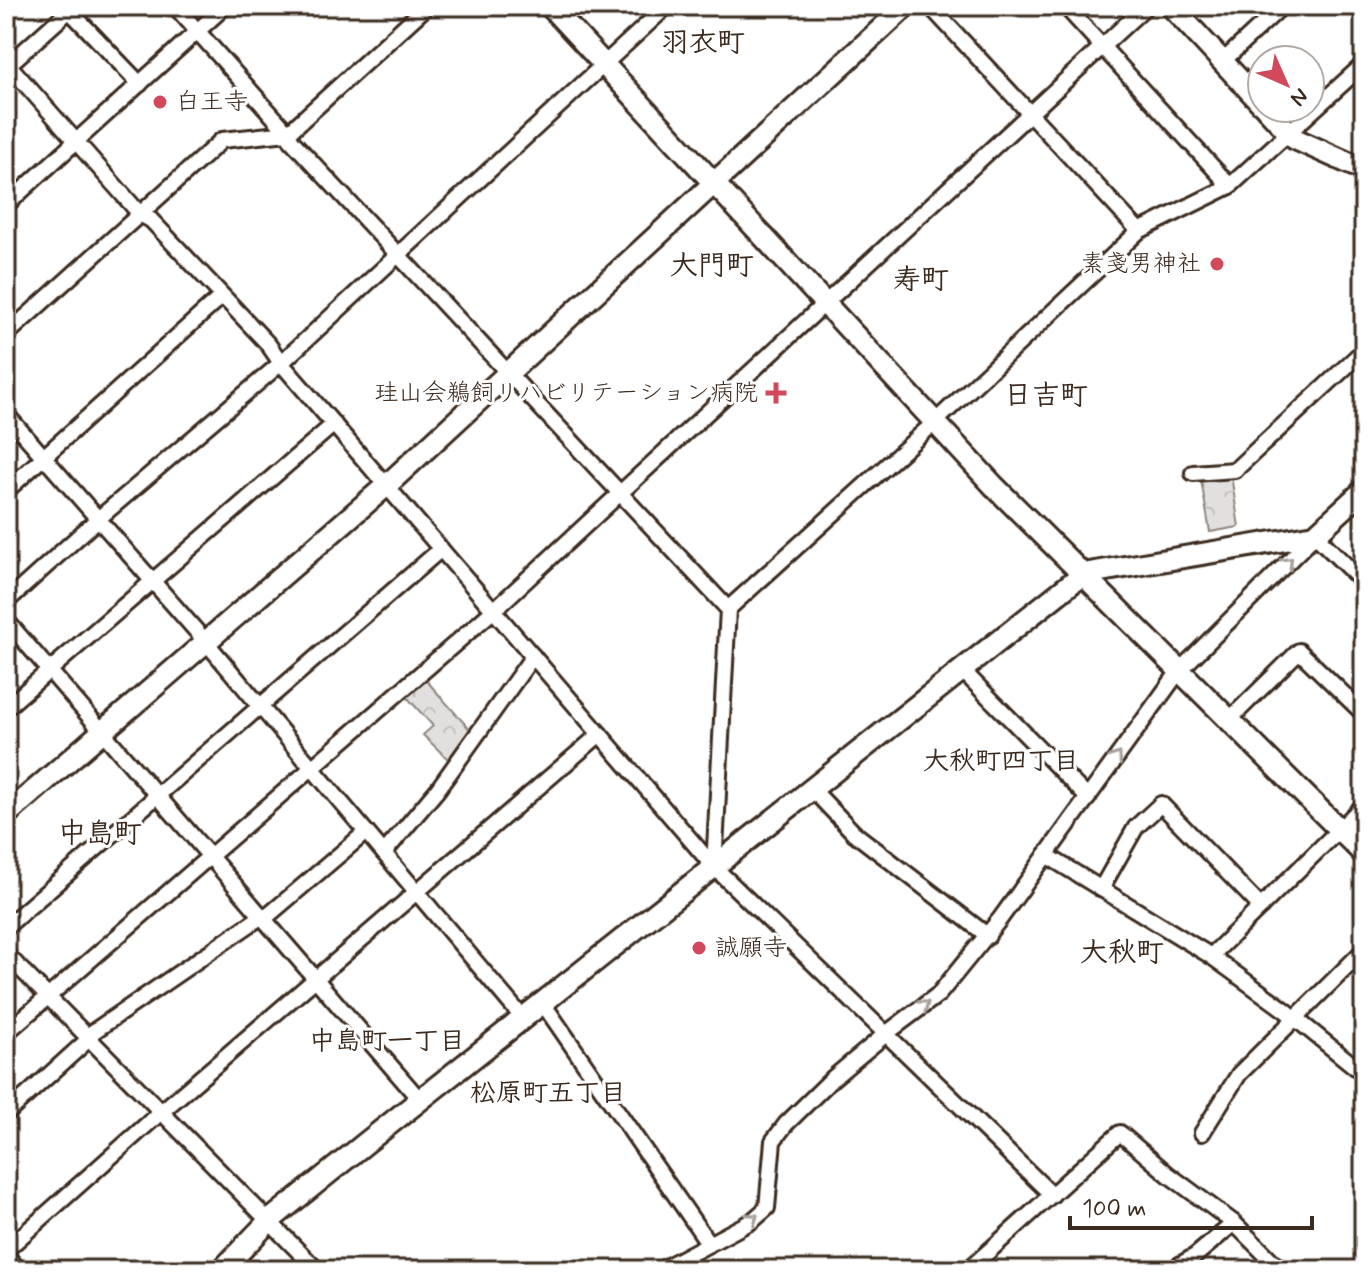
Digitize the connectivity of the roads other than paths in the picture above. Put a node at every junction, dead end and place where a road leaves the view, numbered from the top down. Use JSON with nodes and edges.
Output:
{"nodes":[{"id":1,"x":175,"y":6,"type":"edge"},
{"id":2,"x":225,"y":6,"type":"edge"},
{"id":3,"x":427,"y":6,"type":"edge"},
{"id":4,"x":550,"y":6,"type":"edge"},
{"id":5,"x":667,"y":6,"type":"edge"},
{"id":6,"x":906,"y":6,"type":"edge"},
{"id":7,"x":930,"y":6,"type":"edge"},
{"id":8,"x":1065,"y":6,"type":"edge"},
{"id":9,"x":1146,"y":6,"type":"edge"},
{"id":10,"x":1171,"y":6,"type":"edge"},
{"id":11,"x":1282,"y":6,"type":"edge"},
{"id":12,"x":72,"y":8,"type":"edge"},
{"id":13,"x":198,"y":31,"type":"junction"},
{"id":14,"x":1101,"y":47,"type":"junction"},
{"id":15,"x":1222,"y":62,"type":"junction"},
{"id":16,"x":1364,"y":64,"type":"edge"},
{"id":17,"x":7,"y":65,"type":"edge"},
{"id":18,"x":604,"y":65,"type":"junction"},
{"id":19,"x":140,"y":84,"type":"junction"},
{"id":20,"x":1246,"y":87,"type":"edge"},
{"id":21,"x":1031,"y":114,"type":"junction"},
{"id":22,"x":1281,"y":124,"type":"edge"},
{"id":23,"x":1289,"y":132,"type":"junction"},
{"id":24,"x":288,"y":133,"type":"junction"},
{"id":25,"x":77,"y":141,"type":"junction"},
{"id":26,"x":1364,"y":170,"type":"edge"},
{"id":27,"x":714,"y":184,"type":"junction"},
{"id":28,"x":1230,"y":186,"type":"junction"},
{"id":29,"x":6,"y":205,"type":"edge"},
{"id":30,"x":140,"y":214,"type":"junction"},
{"id":31,"x":1139,"y":231,"type":"junction"},
{"id":32,"x":398,"y":255,"type":"junction"},
{"id":33,"x":222,"y":296,"type":"junction"},
{"id":34,"x":825,"y":303,"type":"junction"},
{"id":35,"x":6,"y":335,"type":"edge"},
{"id":36,"x":1364,"y":350,"type":"edge"},
{"id":37,"x":281,"y":363,"type":"junction"},
{"id":38,"x":509,"y":374,"type":"junction"},
{"id":39,"x":6,"y":414,"type":"edge"},
{"id":40,"x":935,"y":422,"type":"junction"},
{"id":41,"x":334,"y":424,"type":"junction"},
{"id":42,"x":44,"y":457,"type":"junction"},
{"id":43,"x":1193,"y":473,"type":"dead end"},
{"id":44,"x":387,"y":485,"type":"junction"},
{"id":45,"x":1364,"y":490,"type":"edge"},
{"id":46,"x":6,"y":491,"type":"edge"},
{"id":47,"x":620,"y":493,"type":"junction"},
{"id":48,"x":98,"y":519,"type":"junction"},
{"id":49,"x":1315,"y":535,"type":"junction"},
{"id":50,"x":441,"y":549,"type":"junction"},
{"id":51,"x":1083,"y":574,"type":"junction"},
{"id":52,"x":151,"y":579,"type":"junction"},
{"id":53,"x":1364,"y":583,"type":"edge"},
{"id":54,"x":6,"y":602,"type":"edge"},
{"id":55,"x":728,"y":609,"type":"junction"},
{"id":56,"x":494,"y":610,"type":"junction"},
{"id":57,"x":6,"y":620,"type":"edge"},
{"id":58,"x":206,"y":642,"type":"junction"},
{"id":59,"x":533,"y":656,"type":"junction"},
{"id":60,"x":49,"y":669,"type":"junction"},
{"id":61,"x":962,"y":670,"type":"junction"},
{"id":62,"x":1179,"y":671,"type":"junction"},
{"id":63,"x":259,"y":706,"type":"junction"},
{"id":64,"x":6,"y":708,"type":"edge"},
{"id":65,"x":1364,"y":714,"type":"edge"},
{"id":66,"x":1229,"y":720,"type":"junction"},
{"id":67,"x":102,"y":731,"type":"junction"},
{"id":68,"x":600,"y":734,"type":"junction"},
{"id":69,"x":313,"y":769,"type":"junction"},
{"id":70,"x":812,"y":789,"type":"junction"},
{"id":71,"x":157,"y":795,"type":"junction"},
{"id":72,"x":1088,"y":798,"type":"junction"},
{"id":73,"x":1364,"y":805,"type":"edge"},
{"id":74,"x":6,"y":815,"type":"edge"},
{"id":75,"x":1340,"y":830,"type":"junction"},
{"id":76,"x":366,"y":832,"type":"junction"},
{"id":77,"x":384,"y":853,"type":"junction"},
{"id":78,"x":1364,"y":854,"type":"edge"},
{"id":79,"x":209,"y":855,"type":"junction"},
{"id":80,"x":1046,"y":855,"type":"junction"},
{"id":81,"x":714,"y":867,"type":"junction"},
{"id":82,"x":1101,"y":889,"type":"junction"},
{"id":83,"x":416,"y":892,"type":"junction"},
{"id":84,"x":1261,"y":907,"type":"junction"},
{"id":85,"x":263,"y":918,"type":"junction"},
{"id":86,"x":6,"y":927,"type":"edge"},
{"id":87,"x":988,"y":936,"type":"junction"},
{"id":88,"x":1364,"y":950,"type":"edge"},
{"id":89,"x":6,"y":954,"type":"edge"},
{"id":90,"x":1211,"y":956,"type":"junction"},
{"id":91,"x":316,"y":979,"type":"junction"},
{"id":92,"x":48,"y":995,"type":"junction"},
{"id":93,"x":542,"y":1002,"type":"junction"},
{"id":94,"x":522,"y":1017,"type":"junction"},
{"id":95,"x":1295,"y":1018,"type":"junction"},
{"id":96,"x":6,"y":1033,"type":"edge"},
{"id":97,"x":887,"y":1033,"type":"junction"},
{"id":98,"x":88,"y":1037,"type":"junction"},
{"id":99,"x":1364,"y":1074,"type":"edge"},
{"id":100,"x":420,"y":1100,"type":"junction"},
{"id":101,"x":161,"y":1112,"type":"junction"},
{"id":102,"x":6,"y":1114,"type":"edge"},
{"id":103,"x":1202,"y":1133,"type":"dead end"},
{"id":104,"x":1052,"y":1195,"type":"junction"},
{"id":105,"x":269,"y":1221,"type":"junction"},
{"id":106,"x":1234,"y":1223,"type":"junction"},
{"id":107,"x":709,"y":1244,"type":"junction"},
{"id":108,"x":6,"y":1253,"type":"edge"},
{"id":109,"x":19,"y":1270,"type":"edge"},
{"id":110,"x":222,"y":1270,"type":"edge"},
{"id":111,"x":317,"y":1270,"type":"edge"},
{"id":112,"x":660,"y":1270,"type":"edge"},
{"id":113,"x":968,"y":1270,"type":"edge"},
{"id":114,"x":1171,"y":1270,"type":"edge"},
{"id":115,"x":1281,"y":1270,"type":"edge"}],
"edges":[{"from":1,"to":13,"type":"street"},
{"from":2,"to":13,"type":"street"},
{"from":3,"to":24,"type":"street"},
{"from":4,"to":18,"type":"street"},
{"from":5,"to":18,"type":"street"},
{"from":6,"to":27,"type":"street"},
{"from":7,"to":21,"type":"street"},
{"from":8,"to":14,"type":"street"},
{"from":9,"to":14,"type":"street"},
{"from":10,"to":15,"type":"street"},
{"from":11,"to":15,"type":"street"},
{"from":12,"to":17,"type":"street"},
{"from":12,"to":19,"type":"street"},
{"from":13,"to":19,"type":"street"},
{"from":13,"to":24,"type":"street"},
{"from":14,"to":21,"type":"street"},
{"from":14,"to":28,"type":"street"},
{"from":15,"to":20,"type":"street"},
{"from":16,"to":23,"type":"street"},
{"from":17,"to":25,"type":"street"},
{"from":18,"to":27,"type":"street"},
{"from":18,"to":32,"type":"street"},
{"from":19,"to":25,"type":"street"},
{"from":21,"to":31,"type":"street"},
{"from":21,"to":34,"type":"street"},
{"from":22,"to":23,"type":"street"},
{"from":23,"to":26,"type":"street"},
{"from":23,"to":28,"type":"street"},
{"from":24,"to":30,"type":"street"},
{"from":24,"to":32,"type":"street"},
{"from":25,"to":29,"type":"street"},
{"from":25,"to":30,"type":"street"},
{"from":27,"to":34,"type":"street"},
{"from":27,"to":38,"type":"street"},
{"from":28,"to":31,"type":"street"},
{"from":30,"to":33,"type":"street"},
{"from":30,"to":35,"type":"street"},
{"from":31,"to":40,"type":"street"},
{"from":32,"to":37,"type":"street"},
{"from":32,"to":38,"type":"street"},
{"from":33,"to":37,"type":"street"},
{"from":33,"to":42,"type":"street"},
{"from":34,"to":40,"type":"street"},
{"from":34,"to":47,"type":"street"},
{"from":36,"to":43,"type":"street"},
{"from":37,"to":41,"type":"street"},
{"from":37,"to":48,"type":"street"},
{"from":38,"to":44,"type":"street"},
{"from":38,"to":47,"type":"street"},
{"from":39,"to":42,"type":"street"},
{"from":40,"to":51,"type":"street"},
{"from":40,"to":55,"type":"street"},
{"from":41,"to":44,"type":"street"},
{"from":41,"to":52,"type":"street"},
{"from":42,"to":46,"type":"street"},
{"from":42,"to":48,"type":"street"},
{"from":44,"to":50,"type":"street"},
{"from":44,"to":58,"type":"street"},
{"from":45,"to":49,"type":"street"},
{"from":47,"to":55,"type":"street"},
{"from":47,"to":56,"type":"street"},
{"from":48,"to":52,"type":"street"},
{"from":48,"to":54,"type":"street"},
{"from":49,"to":51,"type":"street"},
{"from":49,"to":53,"type":"street"},
{"from":62,"to":49,"type":"street","one_way":true},
{"from":50,"to":56,"type":"street"},
{"from":50,"to":63,"type":"street"},
{"from":51,"to":61,"type":"street"},
{"from":51,"to":62,"type":"street"},
{"from":52,"to":58,"type":"street"},
{"from":52,"to":60,"type":"street"},
{"from":55,"to":81,"type":"street"},
{"from":56,"to":59,"type":"street"},
{"from":56,"to":69,"type":"street"},
{"from":57,"to":60,"type":"street"},
{"from":58,"to":63,"type":"street"},
{"from":58,"to":67,"type":"street"},
{"from":59,"to":68,"type":"street"},
{"from":59,"to":77,"type":"street"},
{"from":60,"to":64,"type":"street"},
{"from":60,"to":67,"type":"street"},
{"from":61,"to":70,"type":"street"},
{"from":61,"to":72,"type":"street"},
{"from":62,"to":66,"type":"street"},
{"from":72,"to":62,"type":"street","one_way":true},
{"from":63,"to":69,"type":"street"},
{"from":63,"to":71,"type":"street"},
{"from":65,"to":66,"type":"street"},
{"from":66,"to":75,"type":"street"},
{"from":67,"to":71,"type":"street"},
{"from":67,"to":74,"type":"street"},
{"from":68,"to":81,"type":"street"},
{"from":68,"to":83,"type":"street"},
{"from":69,"to":76,"type":"street"},
{"from":69,"to":79,"type":"street"},
{"from":70,"to":81,"type":"street"},
{"from":70,"to":87,"type":"street"},
{"from":71,"to":79,"type":"street"},
{"from":71,"to":86,"type":"street"},
{"from":72,"to":80,"type":"street"},
{"from":73,"to":75,"type":"street"},
{"from":75,"to":78,"type":"street"},
{"from":75,"to":84,"type":"street"},
{"from":76,"to":77,"type":"street"},
{"from":76,"to":85,"type":"street"},
{"from":77,"to":83,"type":"street"},
{"from":79,"to":85,"type":"street"},
{"from":79,"to":92,"type":"street"},
{"from":80,"to":82,"type":"street"},
{"from":80,"to":87,"type":"street"},
{"from":81,"to":93,"type":"street"},
{"from":81,"to":97,"type":"street"},
{"from":82,"to":84,"type":"street"},
{"from":82,"to":90,"type":"street"},
{"from":83,"to":91,"type":"street"},
{"from":83,"to":94,"type":"street"},
{"from":84,"to":90,"type":"street"},
{"from":85,"to":91,"type":"street"},
{"from":85,"to":98,"type":"street"},
{"from":97,"to":87,"type":"street","one_way":true},
{"from":88,"to":95,"type":"street"},
{"from":89,"to":92,"type":"street"},
{"from":90,"to":95,"type":"street"},
{"from":91,"to":100,"type":"street"},
{"from":91,"to":101,"type":"street"},
{"from":92,"to":96,"type":"street"},
{"from":92,"to":98,"type":"street"},
{"from":93,"to":94,"type":"street"},
{"from":93,"to":107,"type":"street"},
{"from":94,"to":100,"type":"street"},
{"from":95,"to":99,"type":"street"},
{"from":95,"to":103,"type":"street"},
{"from":97,"to":104,"type":"street"},
{"from":107,"to":97,"type":"street","one_way":true},
{"from":98,"to":101,"type":"street"},
{"from":98,"to":102,"type":"street"},
{"from":100,"to":105,"type":"street"},
{"from":101,"to":105,"type":"street"},
{"from":101,"to":108,"type":"street"},
{"from":104,"to":106,"type":"street"},
{"from":104,"to":113,"type":"street"},
{"from":105,"to":110,"type":"street"},
{"from":105,"to":111,"type":"street"},
{"from":106,"to":114,"type":"street"},
{"from":106,"to":115,"type":"street"},
{"from":107,"to":112,"type":"street"},
{"from":108,"to":109,"type":"street"}]}
